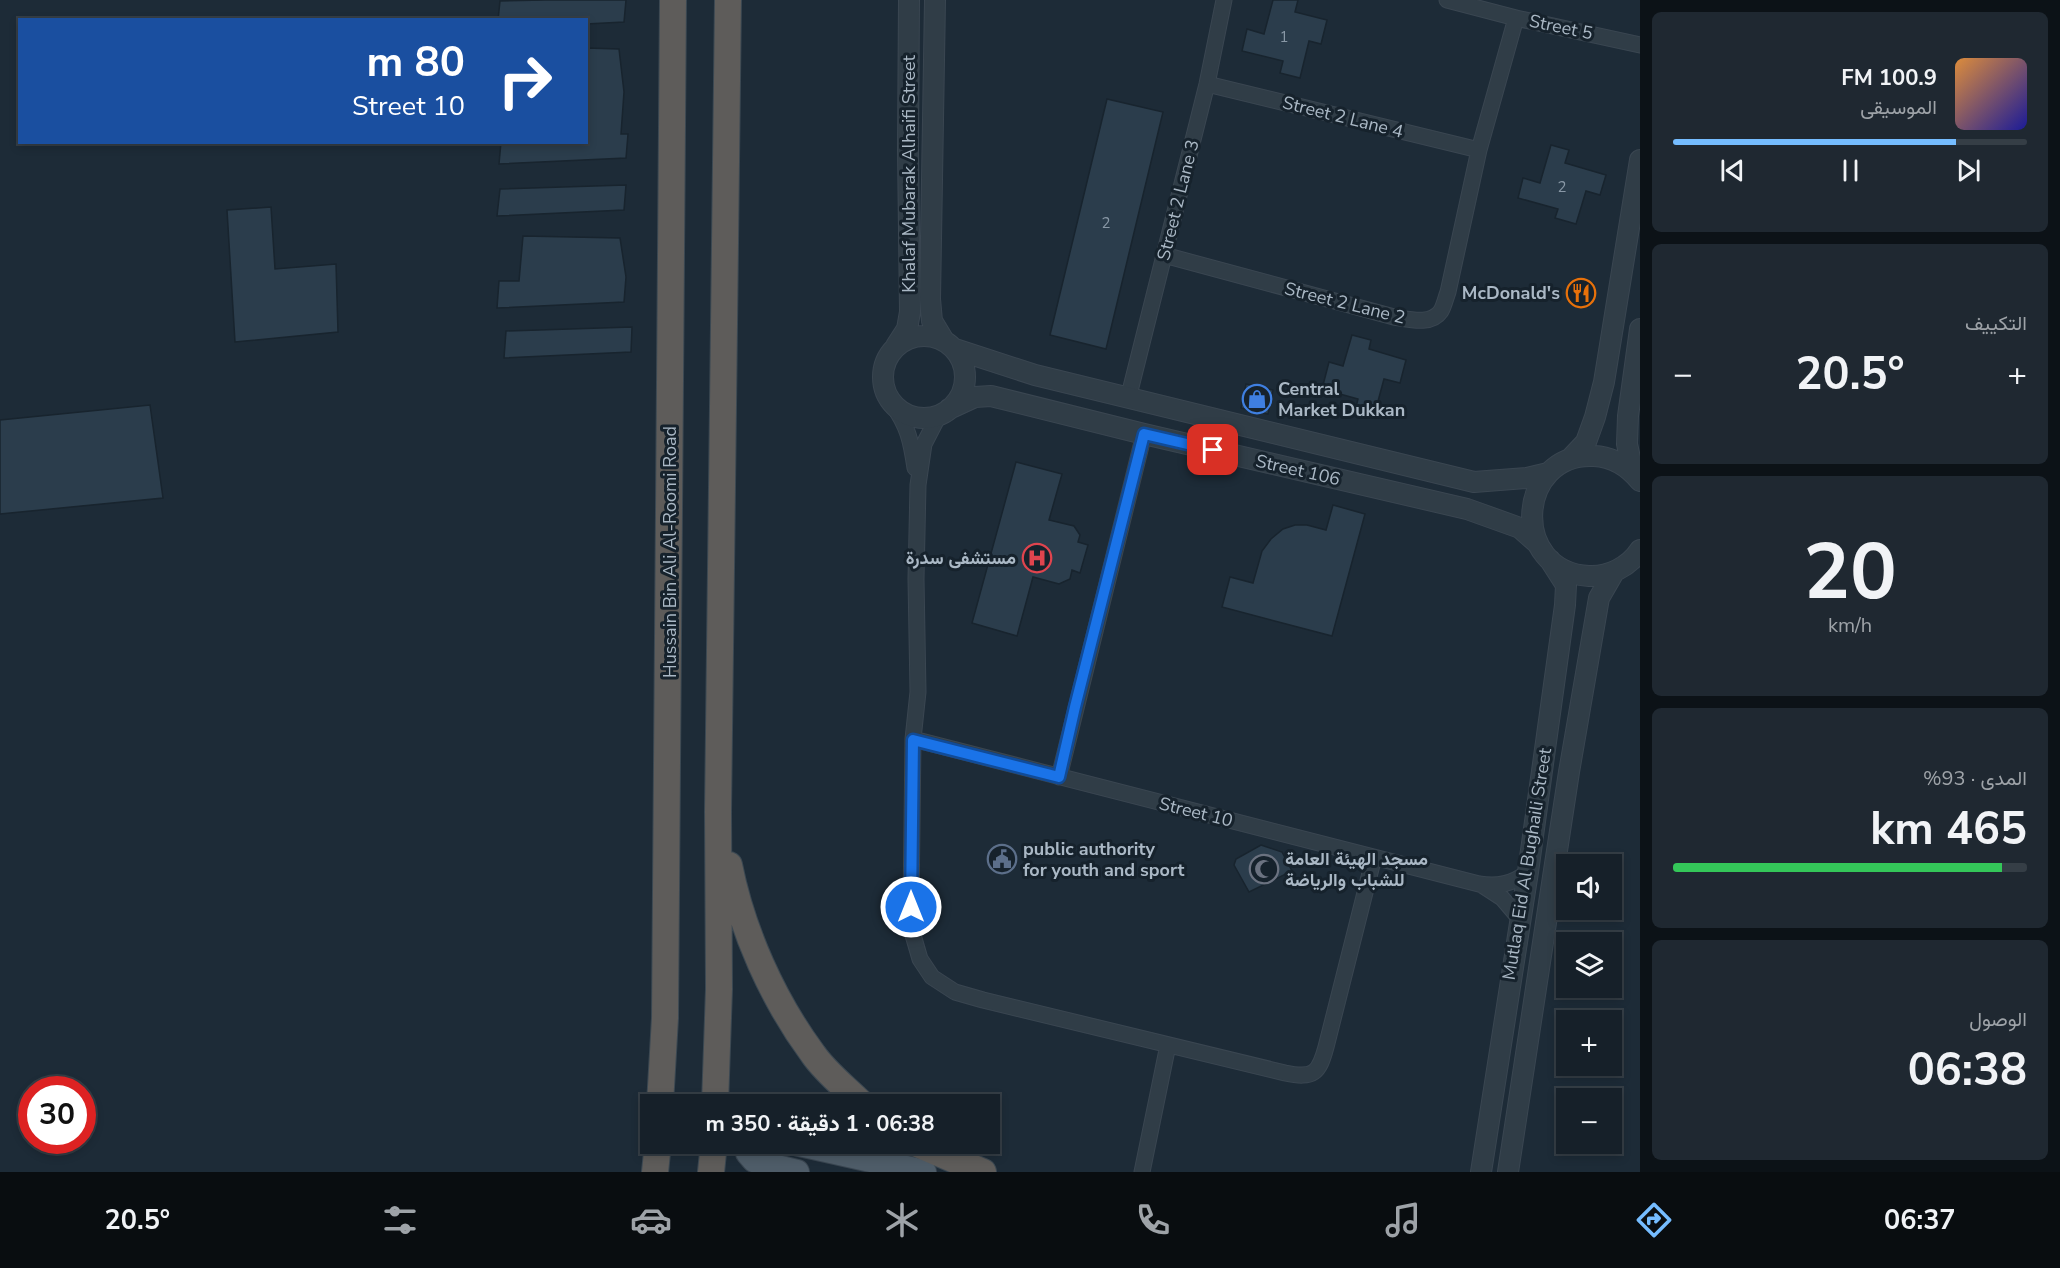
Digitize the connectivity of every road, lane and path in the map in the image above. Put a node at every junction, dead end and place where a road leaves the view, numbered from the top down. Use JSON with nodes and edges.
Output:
{"nodes":[{"id":1,"x":673,"y":0,"type":"edge"},
{"id":2,"x":728,"y":0,"type":"edge"},
{"id":3,"x":909,"y":0,"type":"edge"},
{"id":4,"x":935,"y":0,"type":"edge"},
{"id":5,"x":1224,"y":0,"type":"edge"},
{"id":6,"x":1447,"y":0,"type":"edge"},
{"id":7,"x":1516,"y":18,"type":"junction"},
{"id":8,"x":1640,"y":45,"type":"edge"},
{"id":9,"x":1207,"y":84,"type":"junction"},
{"id":10,"x":1479,"y":150,"type":"junction"},
{"id":11,"x":1640,"y":160,"type":"edge"},
{"id":12,"x":1164,"y":255,"type":"junction"},
{"id":13,"x":1640,"y":329,"type":"edge"},
{"id":14,"x":949,"y":345,"type":"junction"},
{"id":15,"x":896,"y":346,"type":"junction"},
{"id":16,"x":1059,"y":381,"type":"junction"},
{"id":17,"x":1128,"y":399,"type":"junction"},
{"id":18,"x":892,"y":404,"type":"junction"},
{"id":19,"x":1047,"y":410,"type":"junction"},
{"id":20,"x":944,"y":412,"type":"junction"},
{"id":21,"x":1144,"y":434,"type":"junction"},
{"id":22,"x":1570,"y":459,"type":"junction"},
{"id":23,"x":1548,"y":473,"type":"junction"},
{"id":24,"x":1636,"y":476,"type":"edge"},
{"id":25,"x":918,"y":485,"type":"junction"},
{"id":26,"x":1537,"y":543,"type":"junction"},
{"id":27,"x":1640,"y":550,"type":"edge"},
{"id":28,"x":1550,"y":560,"type":"junction"},
{"id":29,"x":1626,"y":567,"type":"edge"},
{"id":30,"x":913,"y":740,"type":"junction"},
{"id":31,"x":1059,"y":777,"type":"junction"},
{"id":32,"x":718,"y":812,"type":"junction"},
{"id":33,"x":1374,"y":857,"type":"junction"},
{"id":34,"x":1528,"y":872,"type":"junction"},
{"id":35,"x":1479,"y":884,"type":"junction"},
{"id":36,"x":1519,"y":918,"type":"junction"},
{"id":37,"x":1168,"y":1045,"type":"junction"},
{"id":38,"x":661,"y":1094,"type":"edge"},
{"id":39,"x":715,"y":1094,"type":"edge"},
{"id":40,"x":851,"y":1094,"type":"edge"},
{"id":41,"x":657,"y":1154,"type":"edge"},
{"id":42,"x":713,"y":1154,"type":"edge"},
{"id":43,"x":750,"y":1154,"type":"edge"},
{"id":44,"x":844,"y":1154,"type":"edge"},
{"id":45,"x":940,"y":1154,"type":"edge"},
{"id":46,"x":655,"y":1172,"type":"edge"},
{"id":47,"x":711,"y":1172,"type":"edge"},
{"id":48,"x":797,"y":1172,"type":"edge"},
{"id":49,"x":924,"y":1172,"type":"edge"},
{"id":50,"x":982,"y":1172,"type":"edge"},
{"id":51,"x":1142,"y":1172,"type":"edge"},
{"id":52,"x":1481,"y":1172,"type":"edge"},
{"id":53,"x":1508,"y":1172,"type":"edge"}],
"edges":[{"from":1,"to":38,"type":"highway","name":"Hussain Bin Ali Al-Roomi Road"},
{"from":2,"to":32,"type":"highway"},
{"from":3,"to":15,"type":"street","name":"Khalaf Mubarak Alhaifi Street"},
{"from":4,"to":14,"type":"street","name":"Khalaf Mubarak Alhaifi Street"},
{"from":5,"to":9,"type":"street","name":"Street 2 Lane 3"},
{"from":6,"to":7,"type":"street","name":"Street 5"},
{"from":7,"to":8,"type":"street","name":"Street 5"},
{"from":7,"to":10,"type":"street","name":"Street 2 Lane 2"},
{"from":9,"to":10,"type":"street","name":"Street 2 Lane 4"},
{"from":9,"to":12,"type":"street","name":"Street 2 Lane 3"},
{"from":10,"to":12,"type":"street","name":"Street 2 Lane 2"},
{"from":11,"to":22,"type":"street"},
{"from":12,"to":17,"type":"street","name":"Street 2 Lane 3"},
{"from":13,"to":24,"type":"street"},
{"from":14,"to":15,"type":"street"},
{"from":14,"to":16,"type":"street","name":"Street 106"},
{"from":14,"to":20,"type":"street"},
{"from":15,"to":18,"type":"street"},
{"from":16,"to":17,"type":"street","name":"Street 106"},
{"from":16,"to":19,"type":"street"},
{"from":17,"to":23,"type":"street","name":"Street 106"},
{"from":18,"to":20,"type":"street"},
{"from":18,"to":25,"type":"street"},
{"from":19,"to":20,"type":"street","name":"Street 106"},
{"from":19,"to":21,"type":"street","name":"Street 106"},
{"from":20,"to":25,"type":"street"},
{"from":21,"to":26,"type":"street","name":"Street 106"},
{"from":21,"to":31,"type":"street"},
{"from":22,"to":23,"type":"street"},
{"from":22,"to":24,"type":"street"},
{"from":23,"to":26,"type":"street"},
{"from":25,"to":30,"type":"street"},
{"from":26,"to":28,"type":"street","name":"Mutlaq Eid Al Bughaili Street"},
{"from":27,"to":29,"type":"street","name":"Mutlaq Eid Al Bughaili Street"},
{"from":28,"to":29,"type":"street"},
{"from":28,"to":34,"type":"street","name":"Mutlaq Eid Al Bughaili Street"},
{"from":29,"to":53,"type":"street","name":"Mutlaq Eid Al Bughaili Street"},
{"from":30,"to":31,"type":"street","name":"Street 10"},
{"from":30,"to":37,"type":"street"},
{"from":31,"to":33,"type":"street","name":"Street 10"},
{"from":32,"to":39,"type":"highway"},
{"from":32,"to":40,"type":"highway"},
{"from":33,"to":35,"type":"street","name":"Street 10"},
{"from":33,"to":37,"type":"street"},
{"from":34,"to":35,"type":"street","name":"Street 10"},
{"from":34,"to":36,"type":"street","name":"Mutlaq Eid Al Bughaili Street"},
{"from":35,"to":36,"type":"street","name":"Street 10"},
{"from":36,"to":52,"type":"street","name":"Mutlaq Eid Al Bughaili Street"},
{"from":37,"to":51,"type":"street"},
{"from":41,"to":46,"type":"highway"},
{"from":42,"to":47,"type":"highway"},
{"from":43,"to":48,"type":"main road"},
{"from":44,"to":49,"type":"main road"},
{"from":45,"to":50,"type":"highway"}]}
